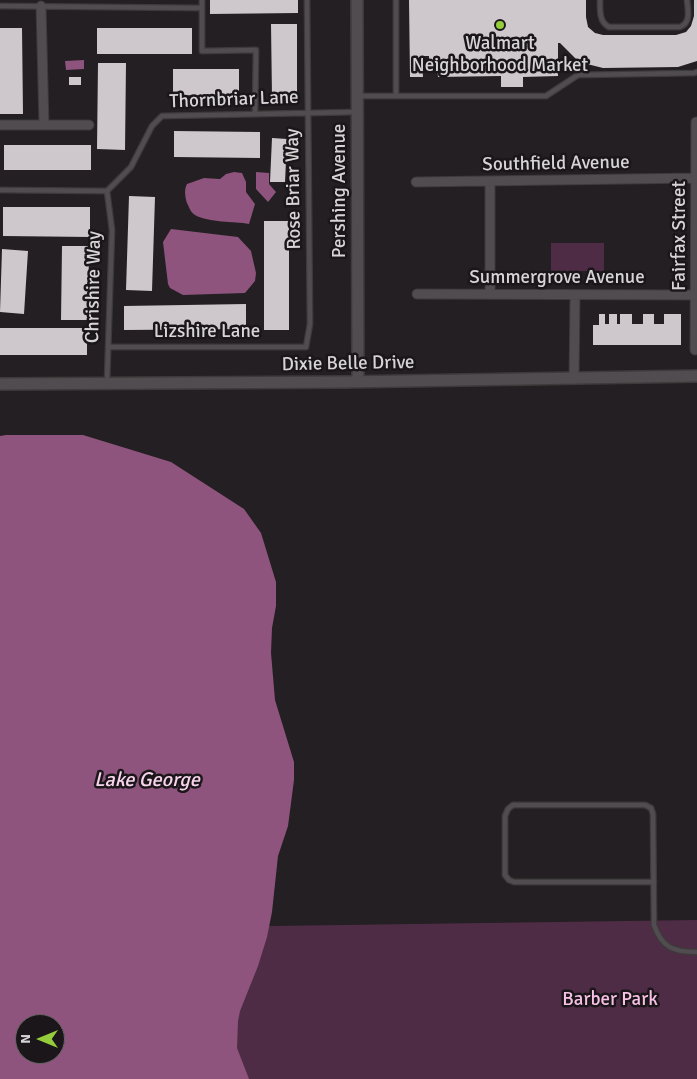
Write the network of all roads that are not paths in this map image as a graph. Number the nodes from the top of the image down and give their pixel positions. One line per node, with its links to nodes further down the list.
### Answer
1 (75, 0): 10 (lane)
2 (202, 0): 11 (lane)
3 (307, 0): 16 (lane, Rose Briar Way)
4 (357, 0): 13 (street, Pershing Avenue)
5 (396, 0): 14 (lane)
6 (600, 0): 7 (lane)
7 (687, 0)
8 (0, 6): 9 (lane)
9 (41, 6): 10 (lane); 19 (street)
10 (75, 6): 11 (lane)
11 (202, 8): 17 (lane)
12 (697, 72): 14 (lane)
13 (358, 96): 14 (lane); 15 (street, Pershing Avenue)
14 (396, 96)
15 (358, 112): 16 (lane, Thornbriar Lane); 36 (street, Pershing Avenue)
16 (308, 113): 17 (lane, Thornbriar Lane); 32 (lane, Rose Briar Way)
17 (255, 114): 26 (lane, Thornbriar Lane)
18 (696, 122): 22 (street, Fairfax Street)
19 (44, 124): 20 (street); 21 (street)
20 (0, 125)
21 (89, 126)
22 (696, 178): 23 (street, Southfield Avenue); 30 (street, Fairfax Street)
23 (490, 181): 24 (street, Southfield Avenue); 28 (street)
24 (416, 182)
25 (0, 190): 26 (lane)
26 (107, 191): 31 (lane, Chrishire Way)
27 (417, 294): 28 (street, Summergrove Avenue)
28 (490, 294): 29 (street, Summergrove Avenue)
29 (575, 295): 30 (street, Summergrove Avenue); 35 (street)
30 (696, 295): 33 (street, Fairfax Street)
31 (108, 347): 32 (lane, Lizshire Lane); 38 (lane, Chrishire Way)
32 (306, 347)
33 (696, 350)
34 (697, 376): 35 (street, Dixie Belle Drive)
35 (574, 379): 36 (street, Dixie Belle Drive)
36 (358, 382): 38 (street, Dixie Belle Drive)
37 (0, 384): 38 (street, Dixie Belle Drive)
38 (107, 384)
39 (654, 882): 39 (lane); 40 (lane)
40 (697, 952)

